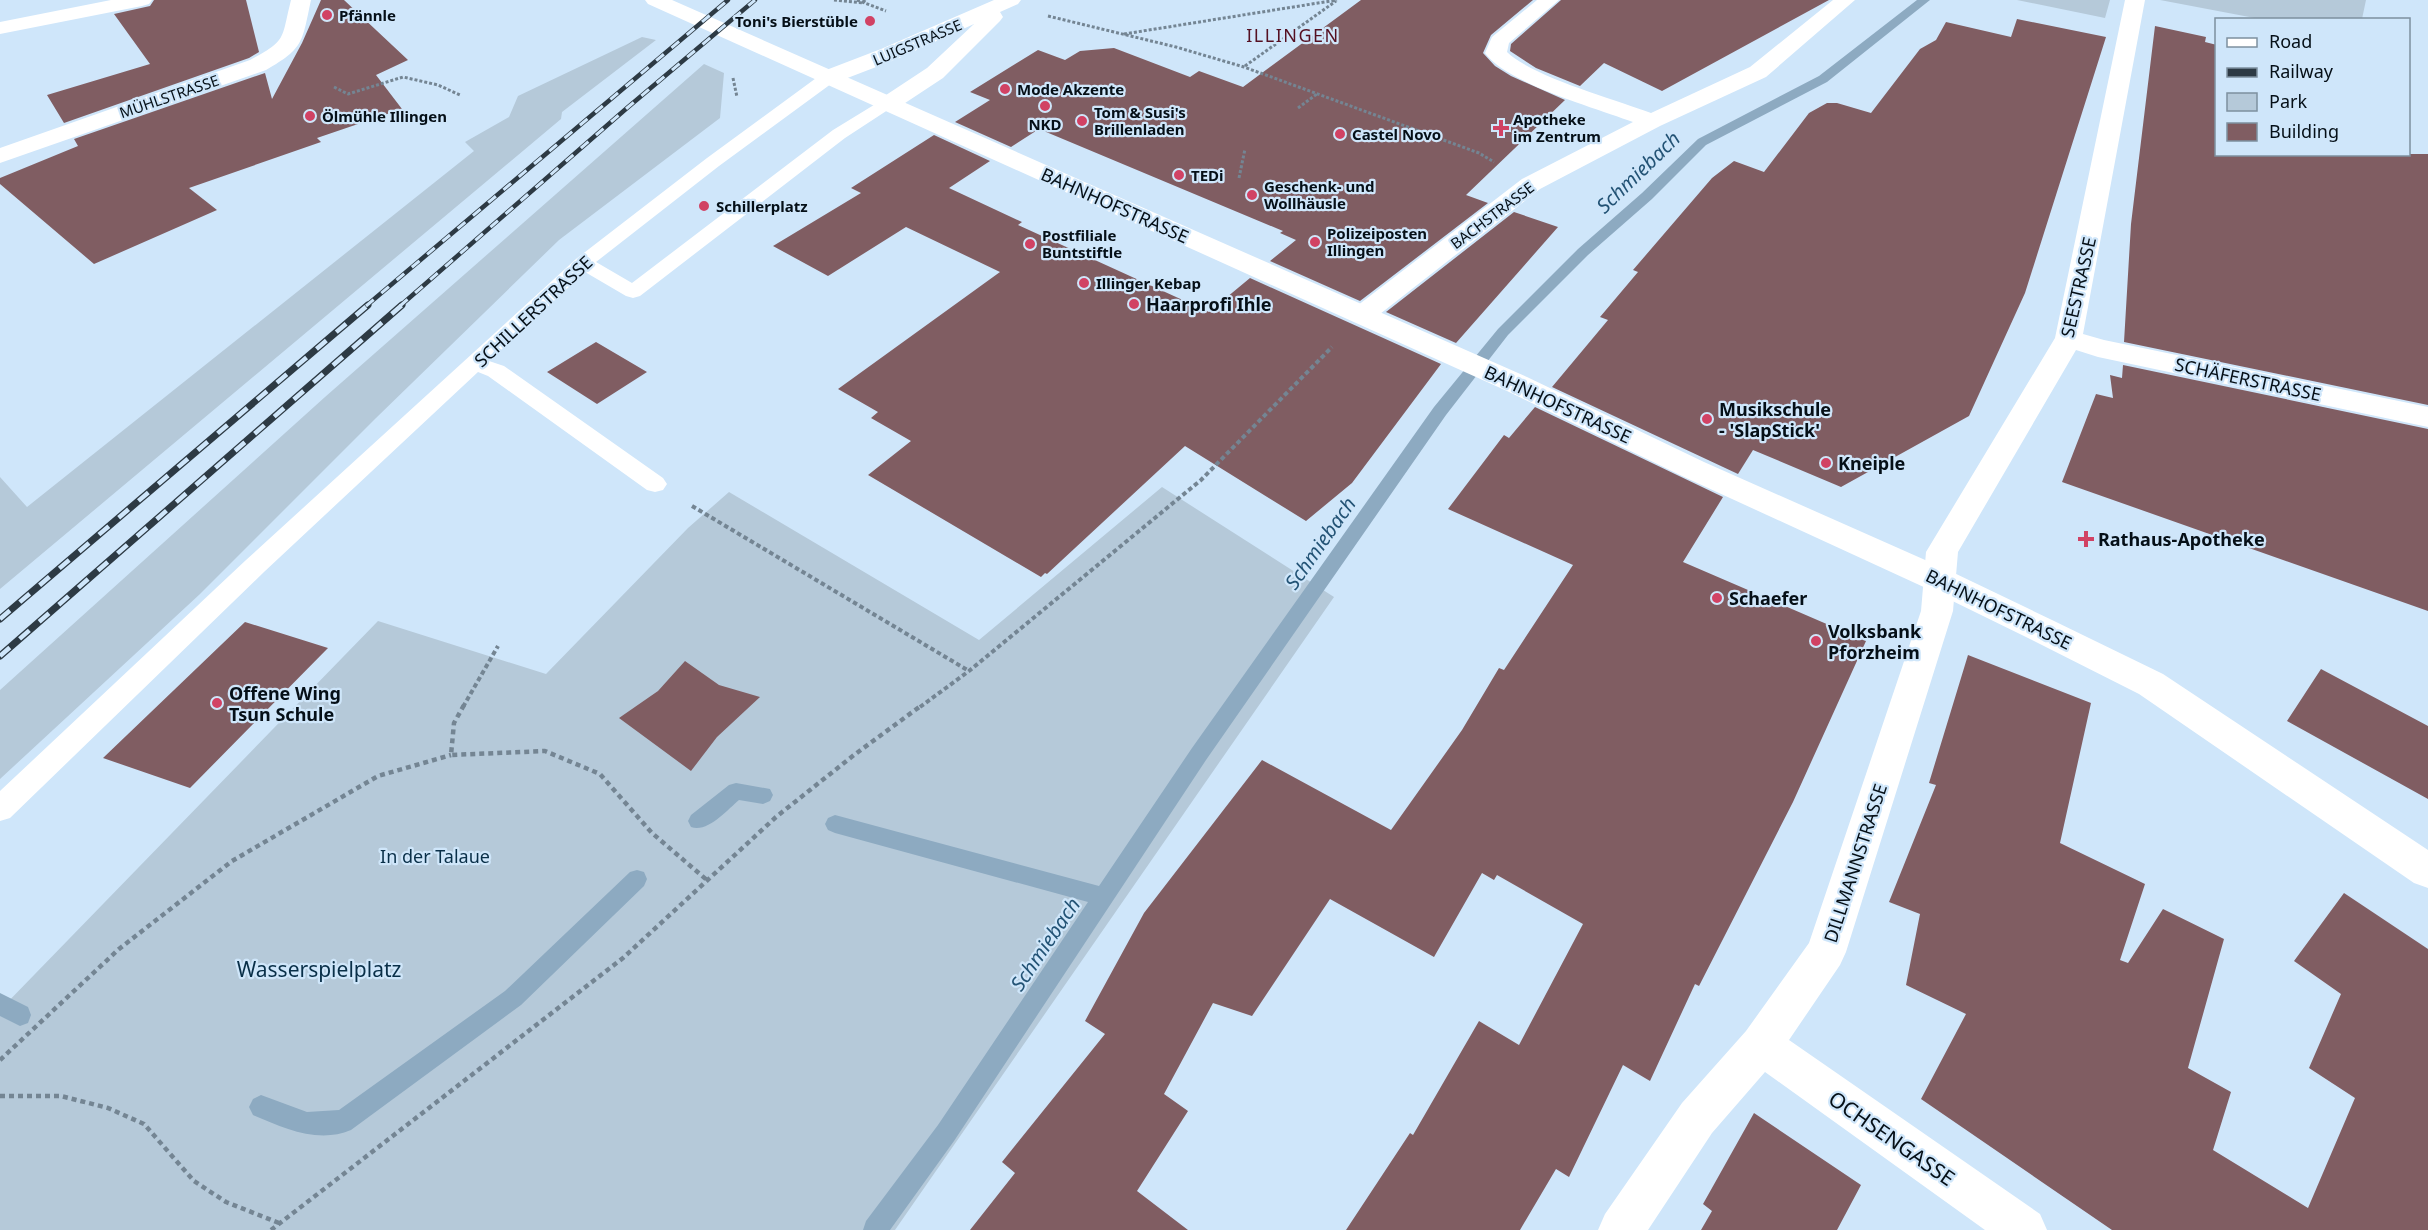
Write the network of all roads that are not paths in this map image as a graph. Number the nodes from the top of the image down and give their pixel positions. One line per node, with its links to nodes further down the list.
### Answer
1 (142, 0): 8 (street)
2 (301, 0): 12 (street, MÜHLSTRASSE)
3 (655, 0): 9 (street, BAHNHOFSTRASSE)
4 (1550, 0): 11 (street)
5 (1845, 0): 11 (street, BACHSTRASSE)
6 (2135, 0): 15 (street, SEESTRASSE)
7 (1007, 2): 9 (street, LUIGSTRASSE); 10 (street, LUIGSTRASSE)
8 (0, 28)
9 (829, 77): 10 (street, BAHNHOFSTRASSE); 13 (lane, SCHILLERSTRASSE)
10 (888, 104): 13 (lane); 14 (street, BAHNHOFSTRASSE)
11 (1652, 121): 14 (street, BACHSTRASSE)
12 (0, 156)
13 (583, 263): 16 (lane, SCHILLERSTRASSE)
14 (1362, 315): 19 (street, BAHNHOFSTRASSE)
15 (2069, 338): 17 (street, SCHÄFERSTRASSE); 19 (street, SEESTRASSE)
16 (475, 364): 18 (lane); 20 (lane, SCHILLERSTRASSE)
17 (2428, 417)
18 (655, 484)
19 (1939, 580): 21 (street, BAHNHOFSTRASSE); 22 (street, DILLMANNSTRASSE)
20 (0, 809)
21 (2428, 871)
22 (1761, 1045): 23 (street, DILLMANNSTRASSE); 24 (street, OCHSENGASSE)
23 (1621, 1230)
24 (2024, 1230)

